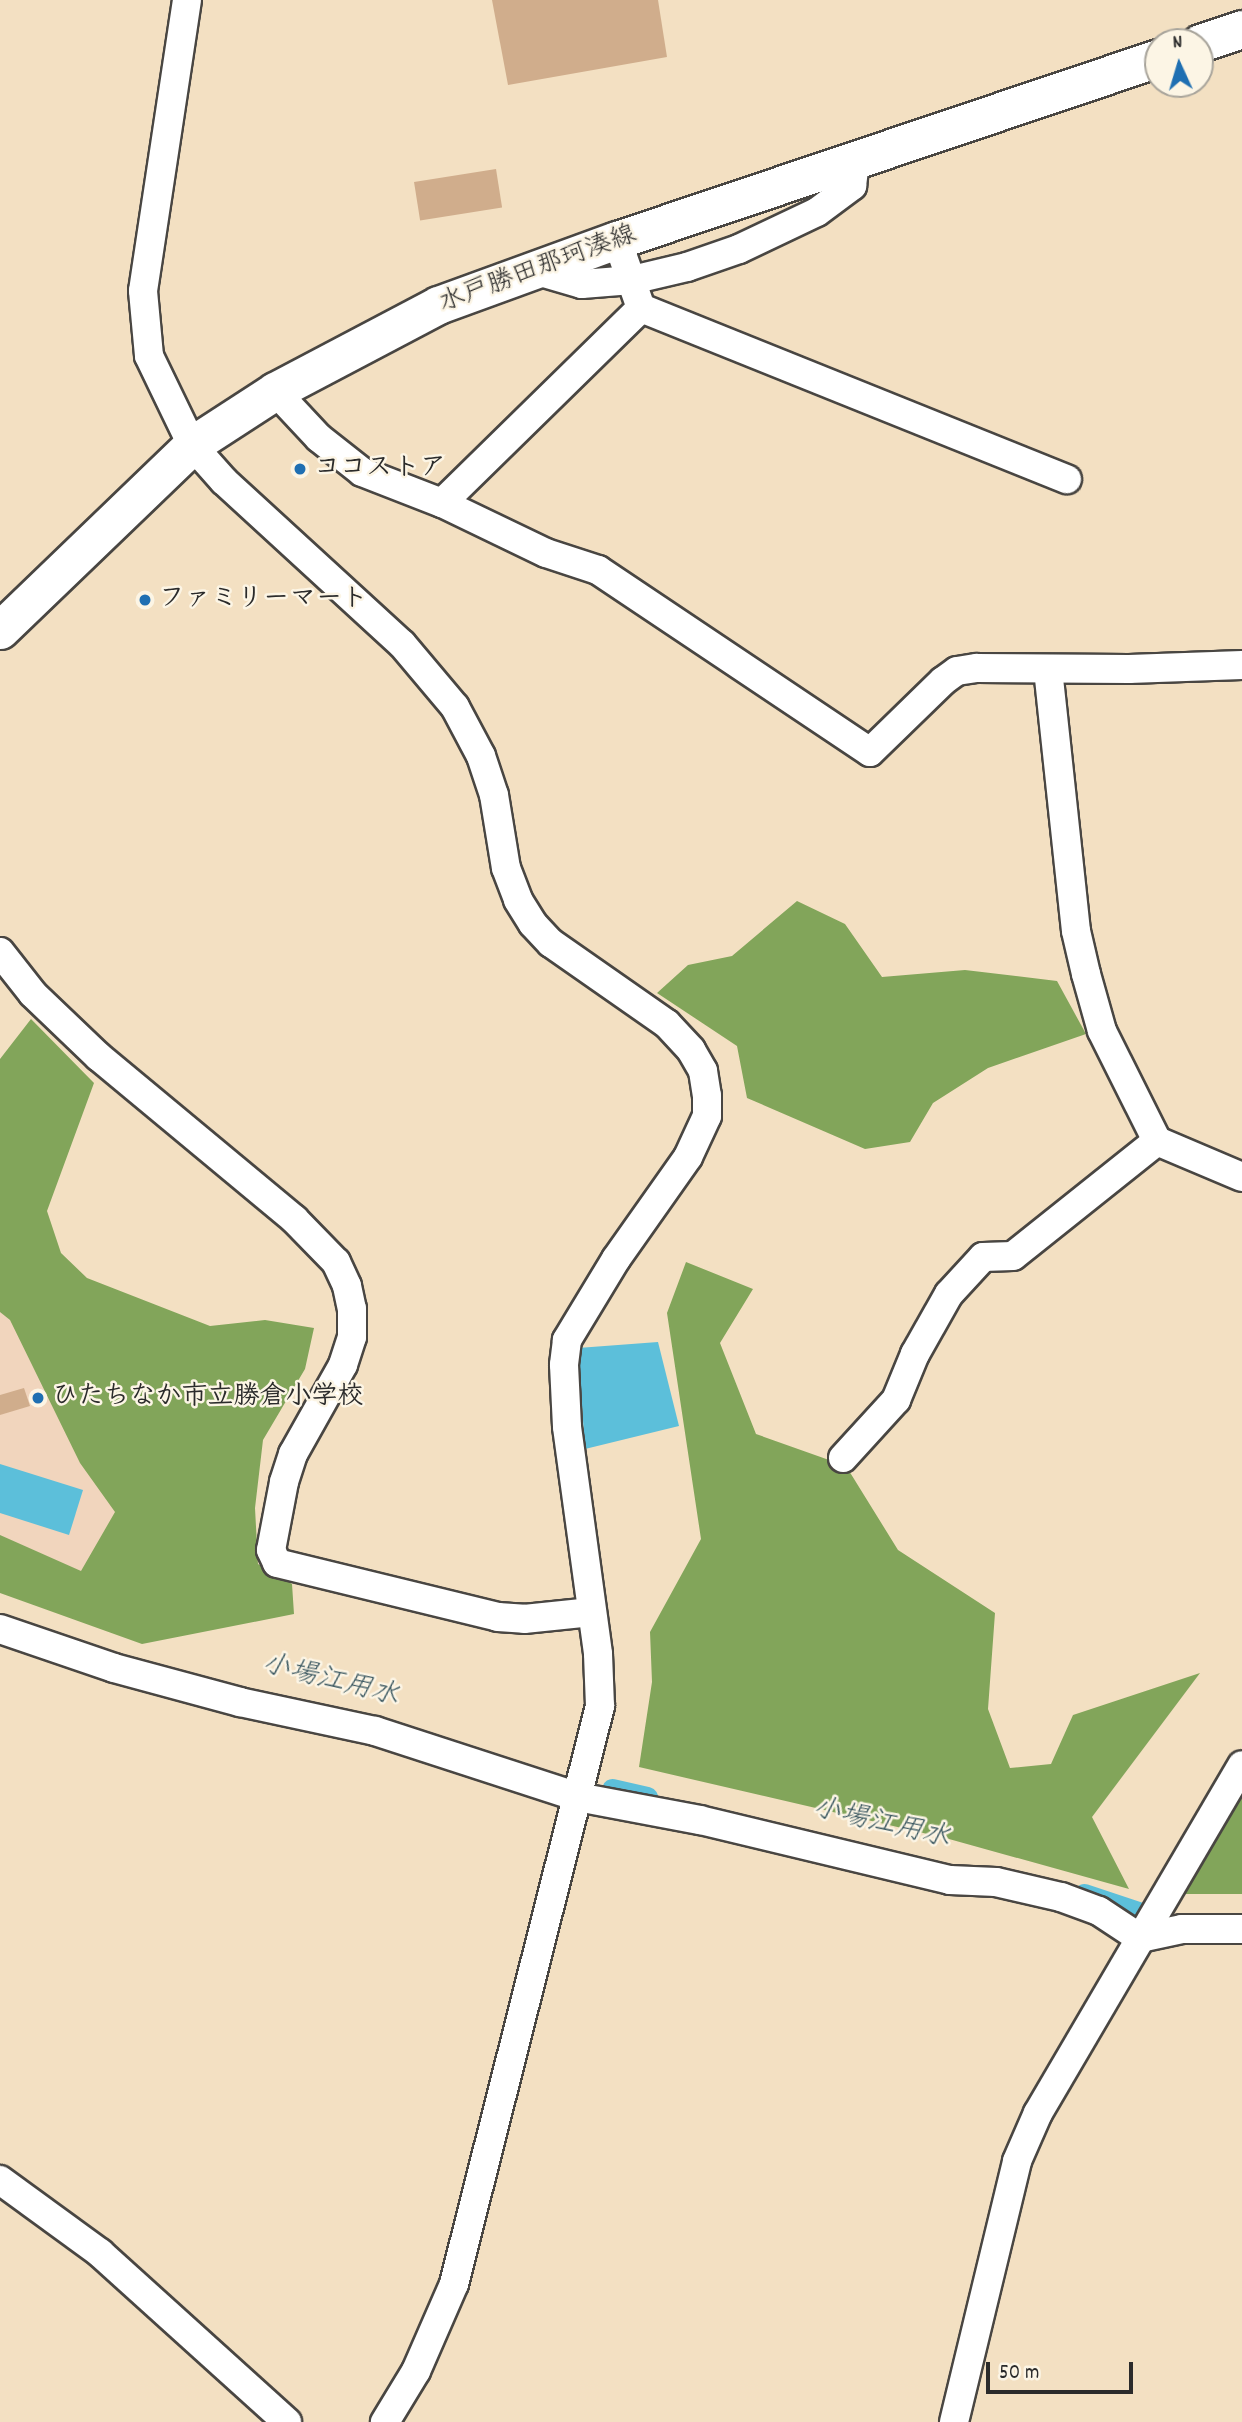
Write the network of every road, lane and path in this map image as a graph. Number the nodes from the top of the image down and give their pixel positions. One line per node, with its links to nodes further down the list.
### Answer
1 (187, 0): 11 (street)
2 (1242, 29): 3 (main road)
3 (1214, 38)
4 (1144, 63): 5 (main road, 水戸勝田那珂湊線)
5 (855, 162): 6 (main road, 水戸勝田那珂湊線); 8 (street)
6 (617, 240): 7 (main road, 水戸勝田那珂湊線); 8 (street)
7 (534, 270): 8 (street); 10 (main road, 水戸勝田那珂湊線)
8 (632, 281): 9 (street)
9 (641, 308): 12 (street); 13 (street)
10 (275, 391): 11 (main road, 水戸勝田那珂湊線); 13 (street)
11 (192, 445): 14 (main road, 水戸勝田那珂湊線); 21 (street)
12 (1067, 479)
13 (442, 503): 16 (street)
14 (0, 630)
15 (1242, 665): 16 (street)
16 (1048, 669): 18 (street)
17 (0, 953): 21 (street)
18 (1157, 1142): 19 (street); 20 (street)
19 (1242, 1177)
20 (843, 1458)
21 (592, 1612): 24 (street)
22 (0, 1629): 24 (street)
23 (1242, 1765): 26 (street)
24 (578, 1797): 26 (street); 29 (street)
25 (1242, 1929): 26 (street)
26 (1140, 1938): 30 (street)
27 (0, 2180): 28 (street)
28 (286, 2422)
29 (385, 2422)
30 (954, 2422)

